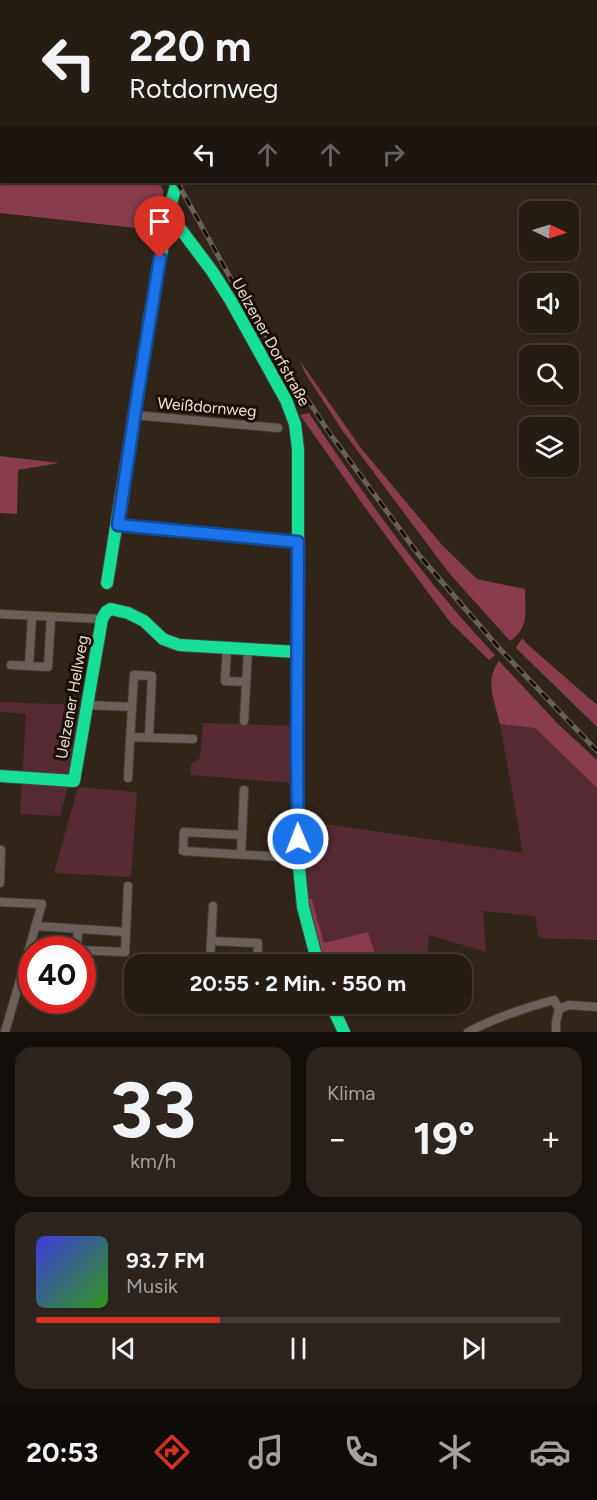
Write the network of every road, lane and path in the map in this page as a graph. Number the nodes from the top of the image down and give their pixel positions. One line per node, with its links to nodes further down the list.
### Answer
1 (177, 183): 2 (street)
2 (173, 219): 3 (street); 6 (street, Uelzener Dorfstraße)
3 (134, 415): 4 (street, Weißdornweg); 5 (street)
4 (278, 428)
5 (118, 525): 6 (street); 7 (street)
6 (298, 542): 14 (street, Uelzener Dorfstraße)
7 (107, 584)
8 (0, 614): 9 (street)
9 (32, 615): 10 (street); 16 (street)
10 (51, 617): 11 (street); 16 (street)
11 (102, 619): 12 (street); 18 (street, Uelzener Hellweg)
12 (227, 648): 13 (street); 17 (street)
13 (248, 649): 14 (street); 17 (street)
14 (298, 652): 30 (street, Uelzener Dorfstraße)
15 (11, 665): 16 (street)
16 (29, 666)
17 (246, 682): 20 (street)
18 (87, 705): 19 (street); 24 (street, Uelzener Hellweg)
19 (132, 707): 21 (street); 22 (street)
20 (244, 721)
21 (130, 737): 22 (street); 25 (street)
22 (149, 737): 23 (street)
23 (193, 739)
24 (0, 776)
25 (128, 778)
26 (244, 790): 27 (street)
27 (242, 835): 29 (street); 29 (street)
28 (0, 850): 31 (street)
29 (241, 854): 30 (street)
30 (298, 858): 43 (street, Uelzener Dorfstraße)
31 (0, 883)
32 (128, 886): 37 (street)
33 (0, 902): 35 (street)
34 (213, 906): 39 (street)
35 (36, 926): 36 (street); 47 (street)
36 (78, 929): 37 (street); 38 (street)
37 (126, 932): 40 (street)
38 (77, 936)
39 (211, 941): 41 (street); 42 (street)
40 (96, 950)
41 (210, 954)
42 (257, 954)
43 (315, 954)
44 (597, 1007): 45 (street)
45 (560, 1009): 49 (street); 50 (street)
46 (336, 1014): 48 (street)
47 (5, 1032)
48 (344, 1032)
49 (468, 1032)
50 (556, 1032)

